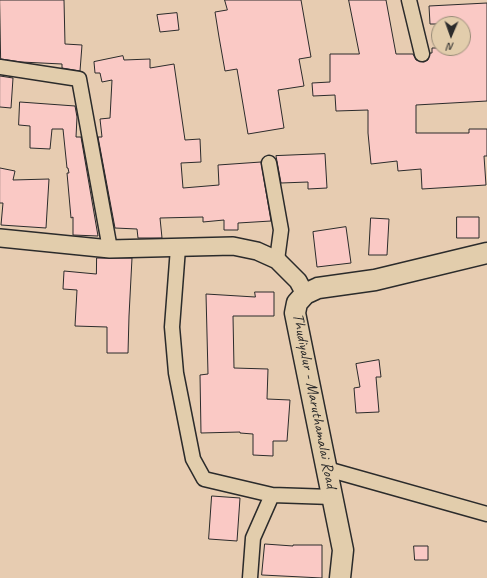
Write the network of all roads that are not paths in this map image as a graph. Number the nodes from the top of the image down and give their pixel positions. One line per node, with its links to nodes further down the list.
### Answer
1 (409, 0): 2 (street)
2 (422, 54)
3 (0, 67): 7 (street)
4 (269, 162): 9 (street)
5 (0, 238): 7 (street)
6 (178, 248): 7 (street); 9 (street); 12 (street)
7 (110, 249)
8 (487, 253): 10 (main road, Thudiyalur - Maruthamalai Road)
9 (277, 260): 10 (street)
10 (305, 294): 11 (main road, Thudiyalur - Maruthamalai Road)
11 (327, 469): 13 (main road, Thudiyalur - Maruthamalai Road); 14 (street)
12 (272, 495): 13 (street); 15 (street)
13 (332, 497): 16 (main road, Thudiyalur - Maruthamalai Road)
14 (487, 514)
15 (250, 578)
16 (340, 578)

